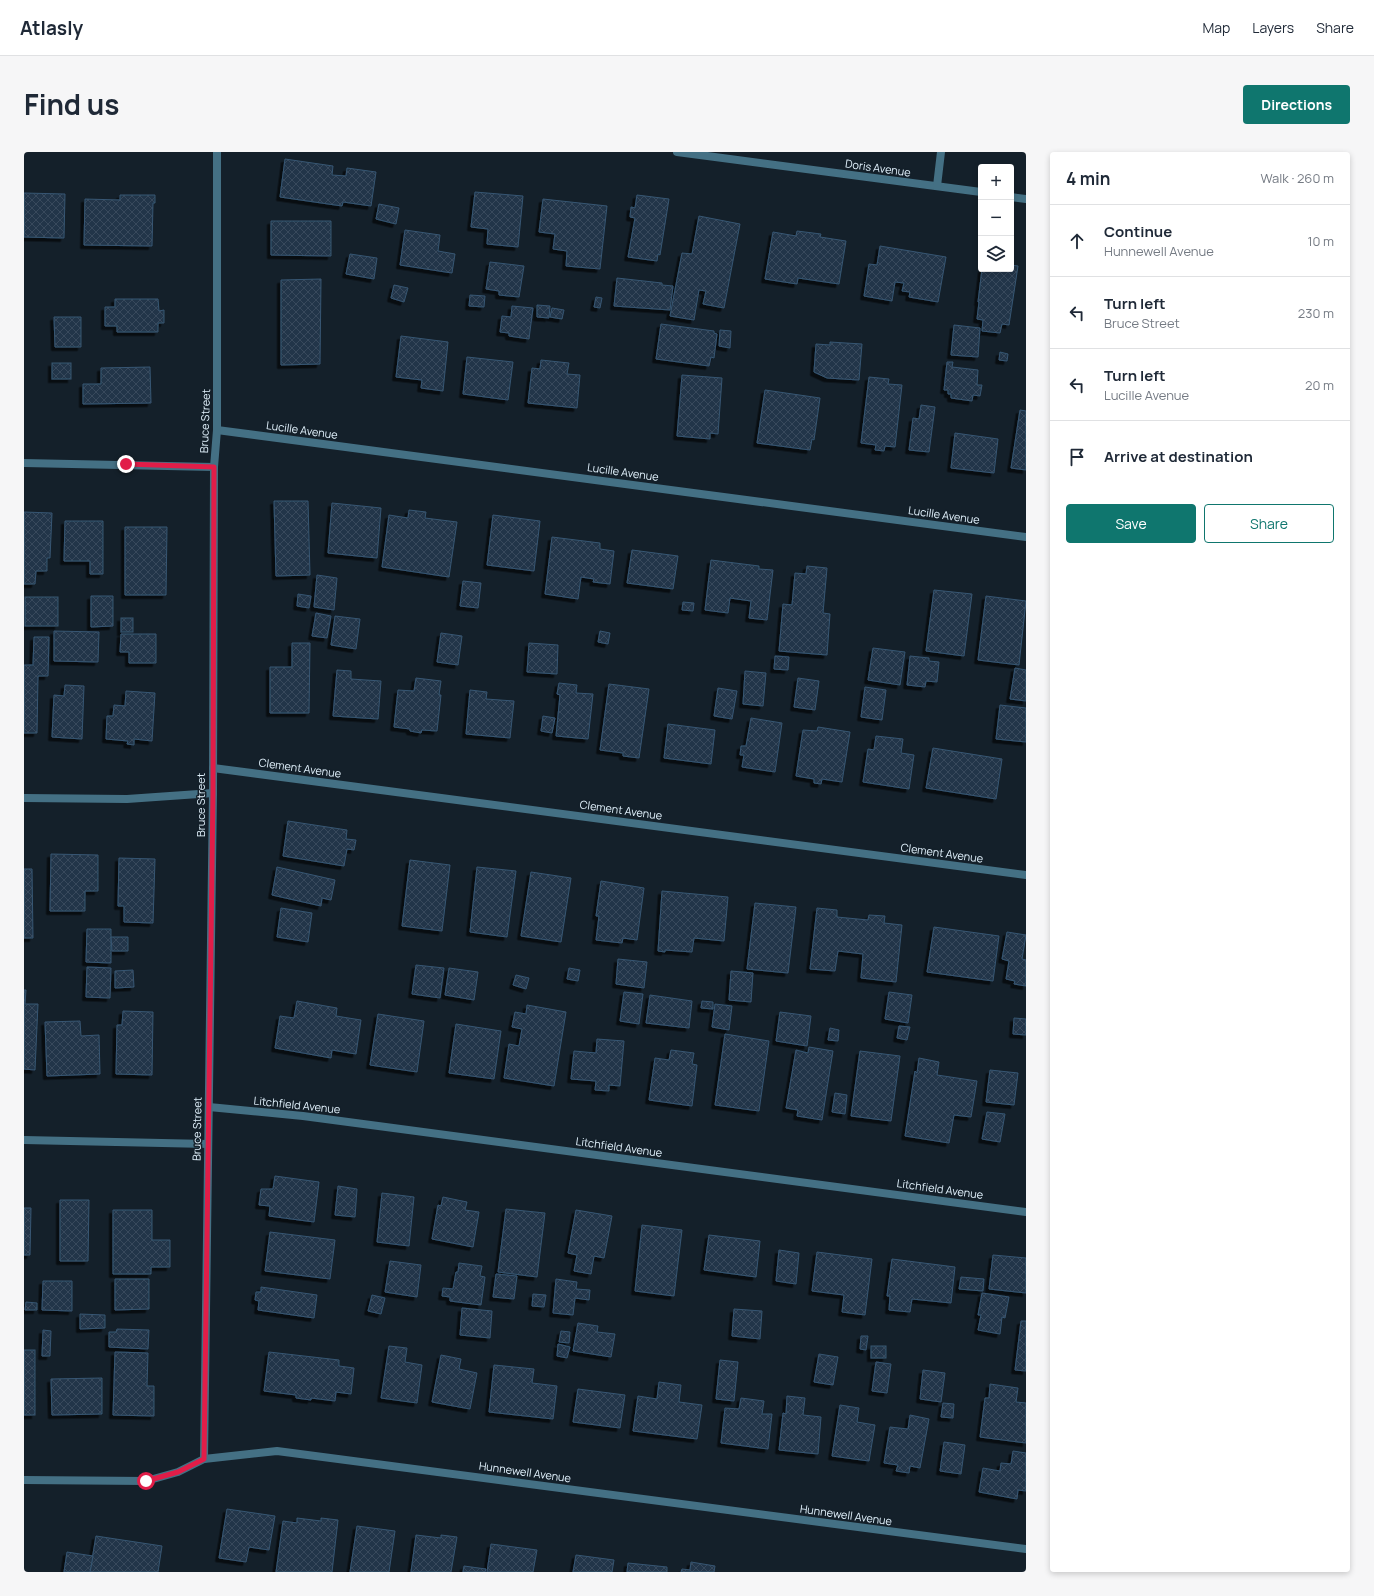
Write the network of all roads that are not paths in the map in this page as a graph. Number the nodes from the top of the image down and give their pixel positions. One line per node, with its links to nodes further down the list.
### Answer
1 (217, 152): 8 (street, Bruce Street)
2 (677, 152): 4 (street, Doris Avenue)
3 (941, 152): 4 (street)
4 (936, 186): 5 (street, Doris Avenue)
5 (978, 192)
6 (1014, 197): 7 (street)
7 (1026, 199)
8 (216, 430): 10 (street, Bruce Street); 11 (street, Lucille Avenue)
9 (24, 463): 10 (street)
10 (214, 467): 12 (street, Bruce Street)
11 (1026, 537)
12 (213, 768): 13 (street, Bruce Street); 15 (street, Clement Avenue)
13 (213, 793): 14 (street); 16 (street, Bruce Street)
14 (24, 798)
15 (1026, 875)
16 (209, 1107): 18 (street, Bruce Street); 19 (street, Litchfield Avenue)
17 (24, 1140): 18 (street)
18 (208, 1144): 20 (street, Bruce Street)
19 (1026, 1212)
20 (204, 1459): 21 (street, Hunnewell Avenue); 22 (street, Hunnewell Avenue)
21 (24, 1480)
22 (1026, 1550)

